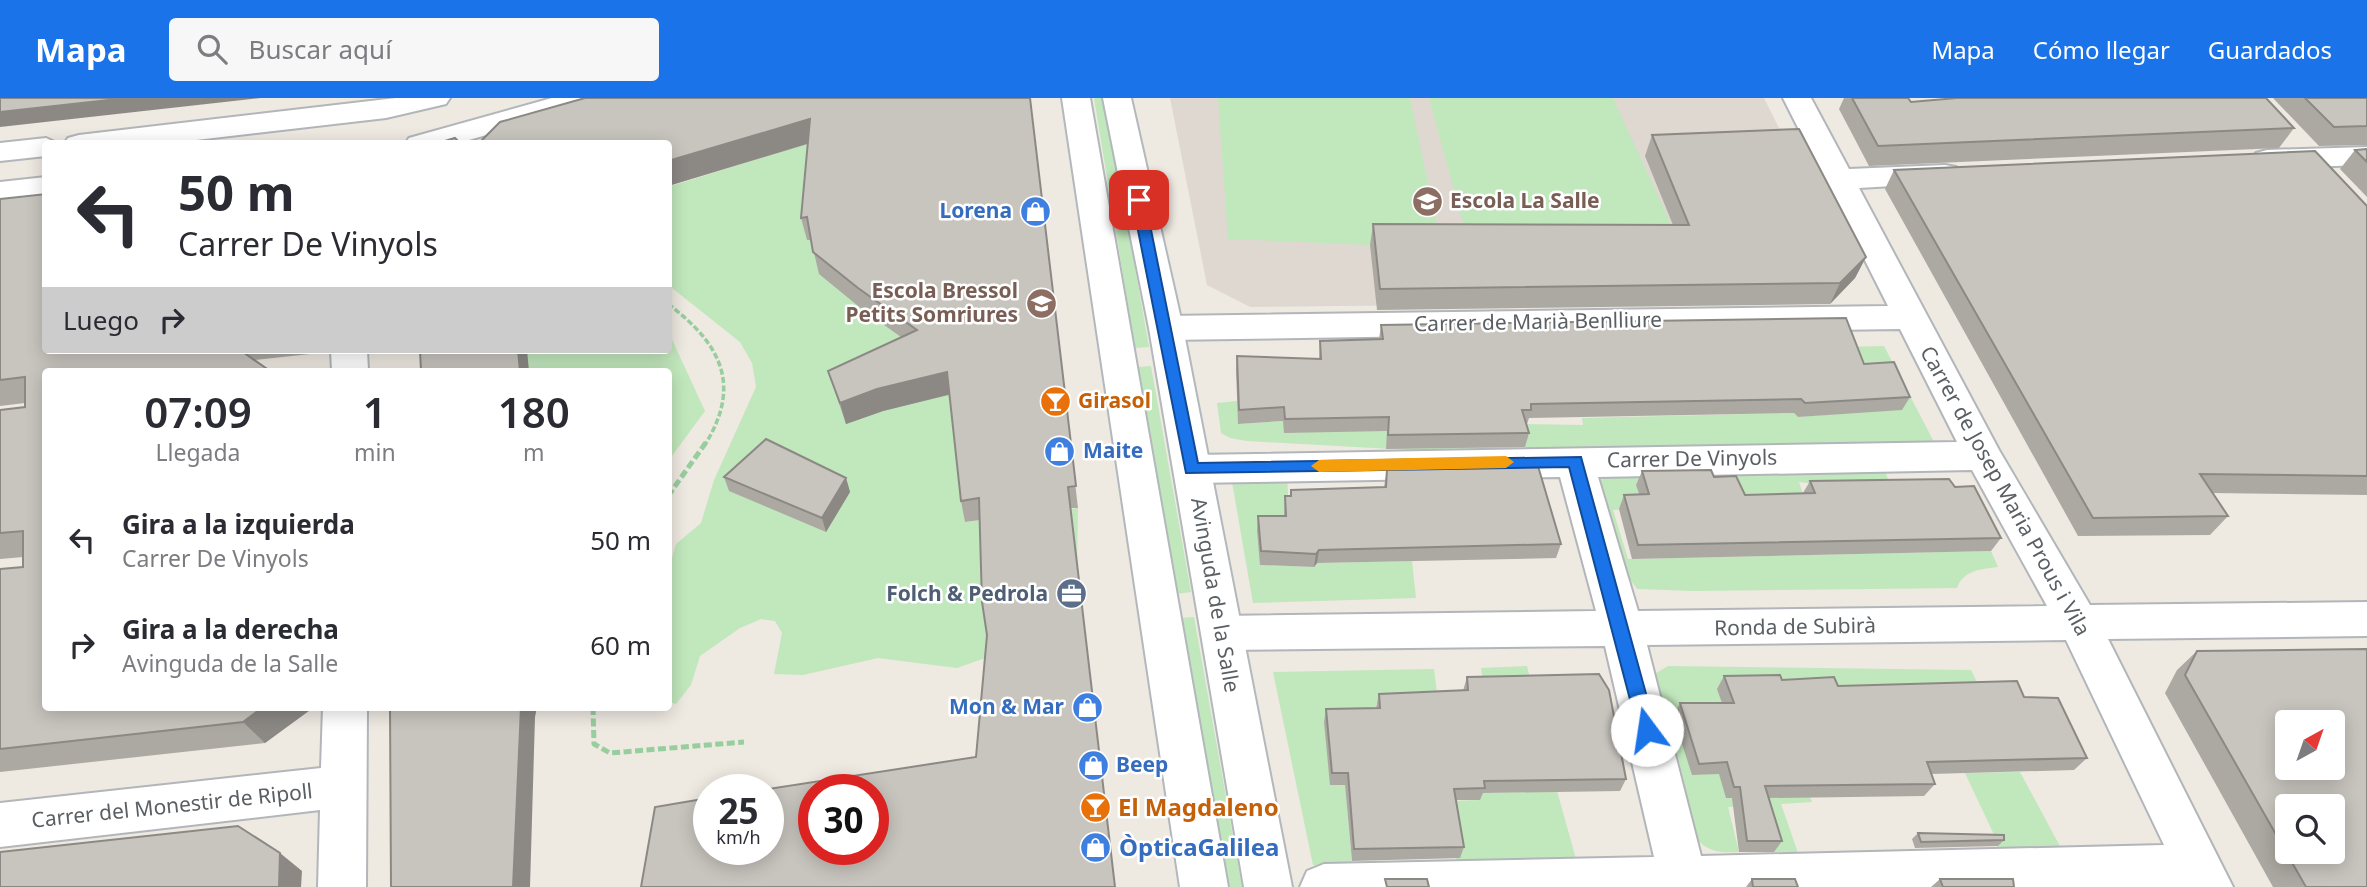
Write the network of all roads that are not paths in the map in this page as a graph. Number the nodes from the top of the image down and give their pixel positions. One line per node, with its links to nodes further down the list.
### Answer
1 (436, 98): 6 (street)
2 (584, 98): 8 (street)
3 (1076, 98): 36 (street)
4 (1117, 98): 22 (street, Avinguda de la Salle)
5 (1797, 98): 17 (street, Carrer de Josep Maria Prous i Vila)
6 (345, 106): 9 (street)
7 (2281, 127): 14 (street)
8 (479, 136): 10 (street)
9 (107, 140)
10 (450, 140)
11 (42, 147): 12 (street)
12 (0, 152)
13 (2367, 156): 14 (street)
14 (2309, 157): 15 (street); 18 (street)
15 (2239, 160)
16 (1977, 173): 17 (street)
17 (1839, 179): 21 (street, Carrer de Josep Maria Prous i Vila)
18 (2334, 184)
19 (42, 187): 20 (street)
20 (0, 192)
21 (1910, 317): 22 (street, Carrer de Marià Benlliure); 23 (street, Carrer de Josep Maria Prous i Vila)
22 (1166, 328): 25 (street, Avinguda de la Salle)
23 (1983, 456): 24 (street, Carrer De Vinyols); 27 (street, Carrer de Josep Maria Prous i Vila)
24 (1576, 461): 25 (street, Carrer De Vinyols); 28 (street)
25 (1192, 469): 29 (street, Avinguda de la Salle)
26 (2367, 619): 27 (street, Ronda de Subirà)
27 (2078, 622): 28 (street, Ronda de Subirà); 33 (street, Carrer de Josep Maria Prous i Vila)
28 (1622, 629): 29 (street, Ronda de Subirà); 34 (street)
29 (1222, 633): 37 (street, Avinguda de la Salle)
30 (345, 711): 31 (street)
31 (344, 786): 32 (street, Carrer del Monestir de Ripoll); 35 (street)
32 (0, 825)
33 (2204, 877): 34 (street)
34 (1684, 881): 38 (street)
35 (342, 887)
36 (1204, 887)
37 (1268, 887)
38 (1324, 887)

